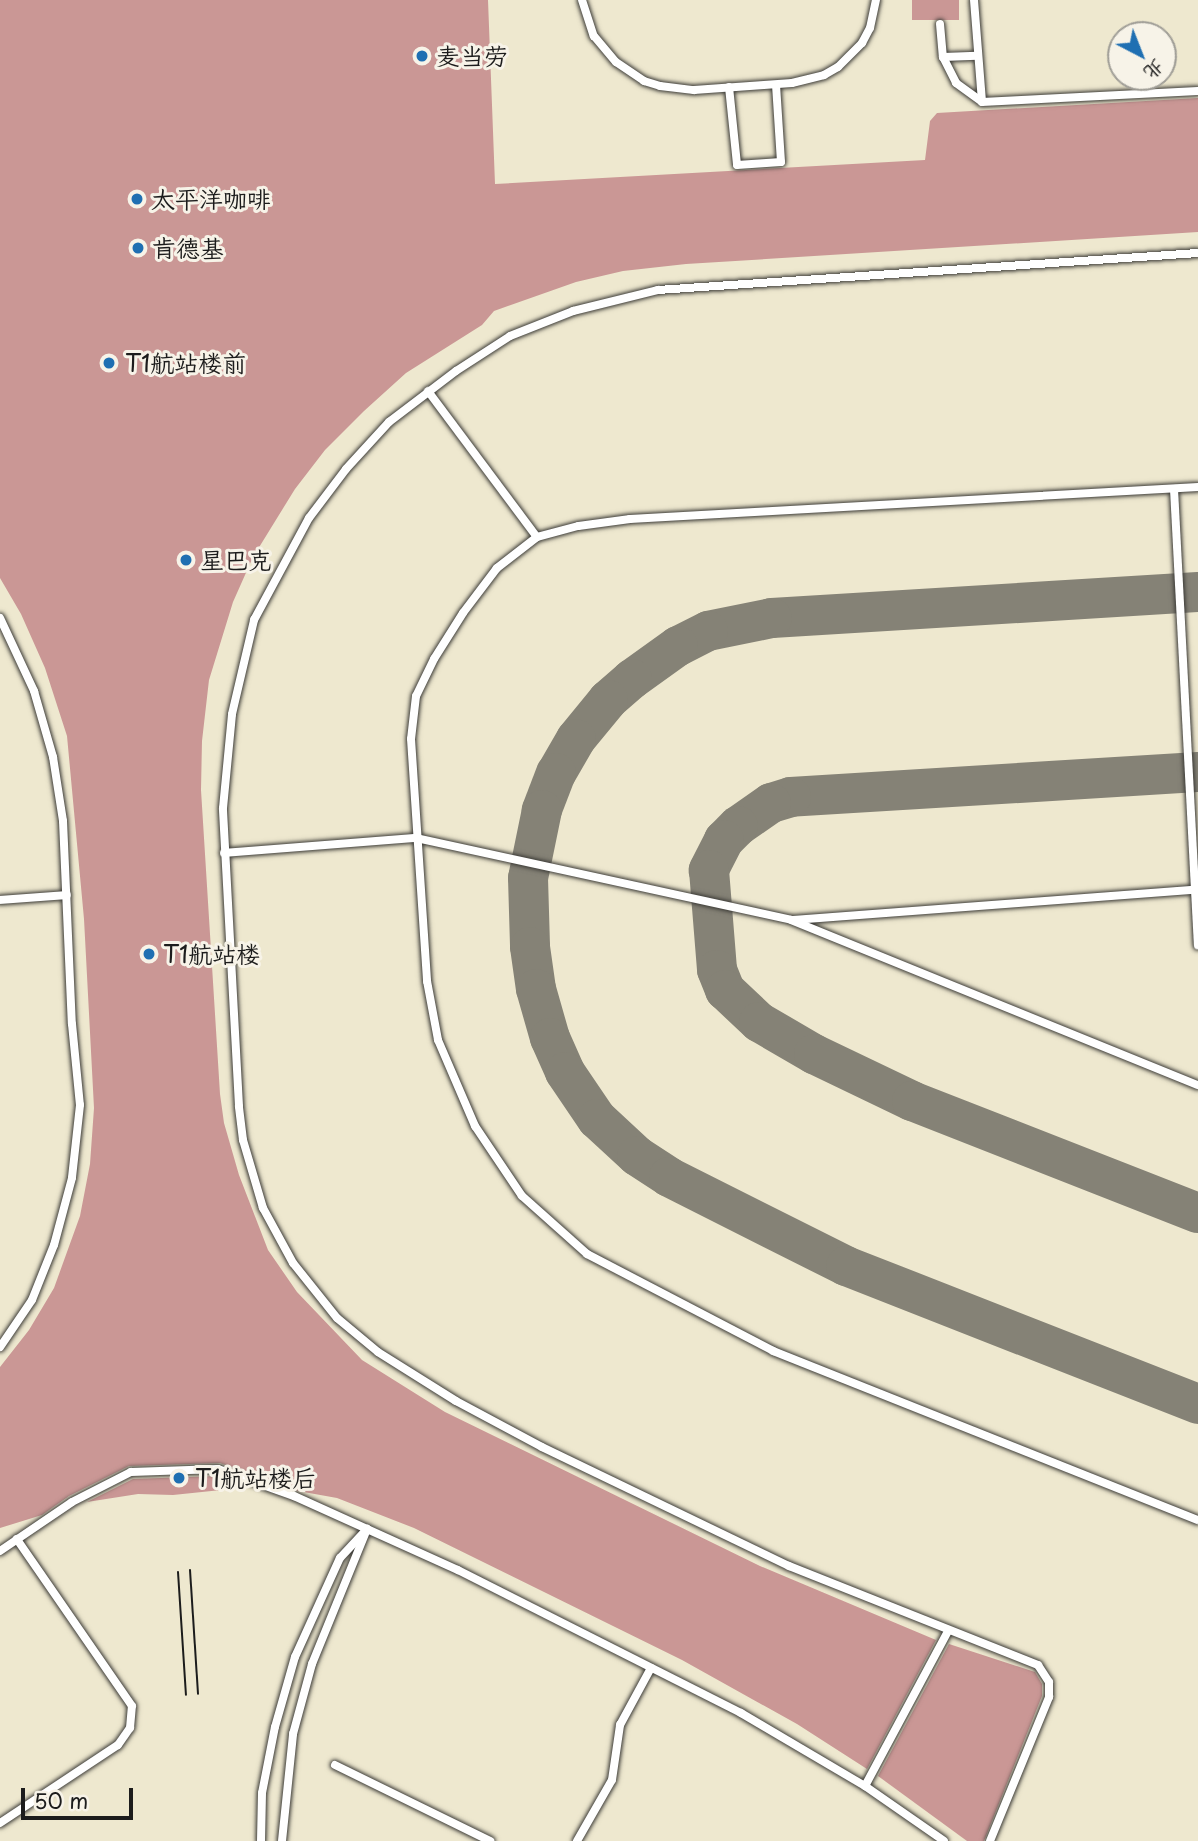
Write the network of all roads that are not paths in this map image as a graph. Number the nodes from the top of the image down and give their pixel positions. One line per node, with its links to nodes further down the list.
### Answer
1 (582, 0): 8 (lane)
2 (876, 0): 7 (lane)
3 (974, 0): 5 (lane)
4 (940, 24): 6 (lane)
5 (977, 56): 6 (lane); 10 (lane)
6 (943, 57): 10 (lane)
7 (776, 85): 8 (lane); 8 (lane)
8 (729, 88)
9 (1198, 91): 10 (lane)
10 (982, 102)
11 (1198, 253): 12 (lane)
12 (428, 391): 15 (lane); 18 (lane)
13 (1198, 487): 14 (lane)
14 (1174, 489): 15 (lane); 19 (lane)
15 (537, 537): 17 (lane)
16 (0, 618): 20 (lane)
17 (416, 838): 18 (lane); 22 (lane); 26 (lane)
18 (224, 853): 30 (lane)
19 (1194, 890): 22 (lane); 23 (lane)
20 (67, 895): 21 (lane); 25 (lane)
21 (0, 900)
22 (790, 920): 24 (lane)
23 (1198, 945)
24 (1198, 1085)
25 (0, 1347)
26 (1198, 1520)
27 (367, 1529): 28 (lane); 31 (lane); 35 (lane); 36 (lane)
28 (17, 1539): 29 (lane); 34 (lane)
29 (0, 1550)
30 (948, 1631): 33 (lane); 40 (lane)
31 (652, 1668): 33 (lane); 38 (lane)
32 (335, 1765): 37 (lane)
33 (865, 1786): 39 (lane)
34 (0, 1823)
35 (261, 1841)
36 (282, 1841)
37 (490, 1841)
38 (577, 1841)
39 (944, 1841)
40 (990, 1841)

